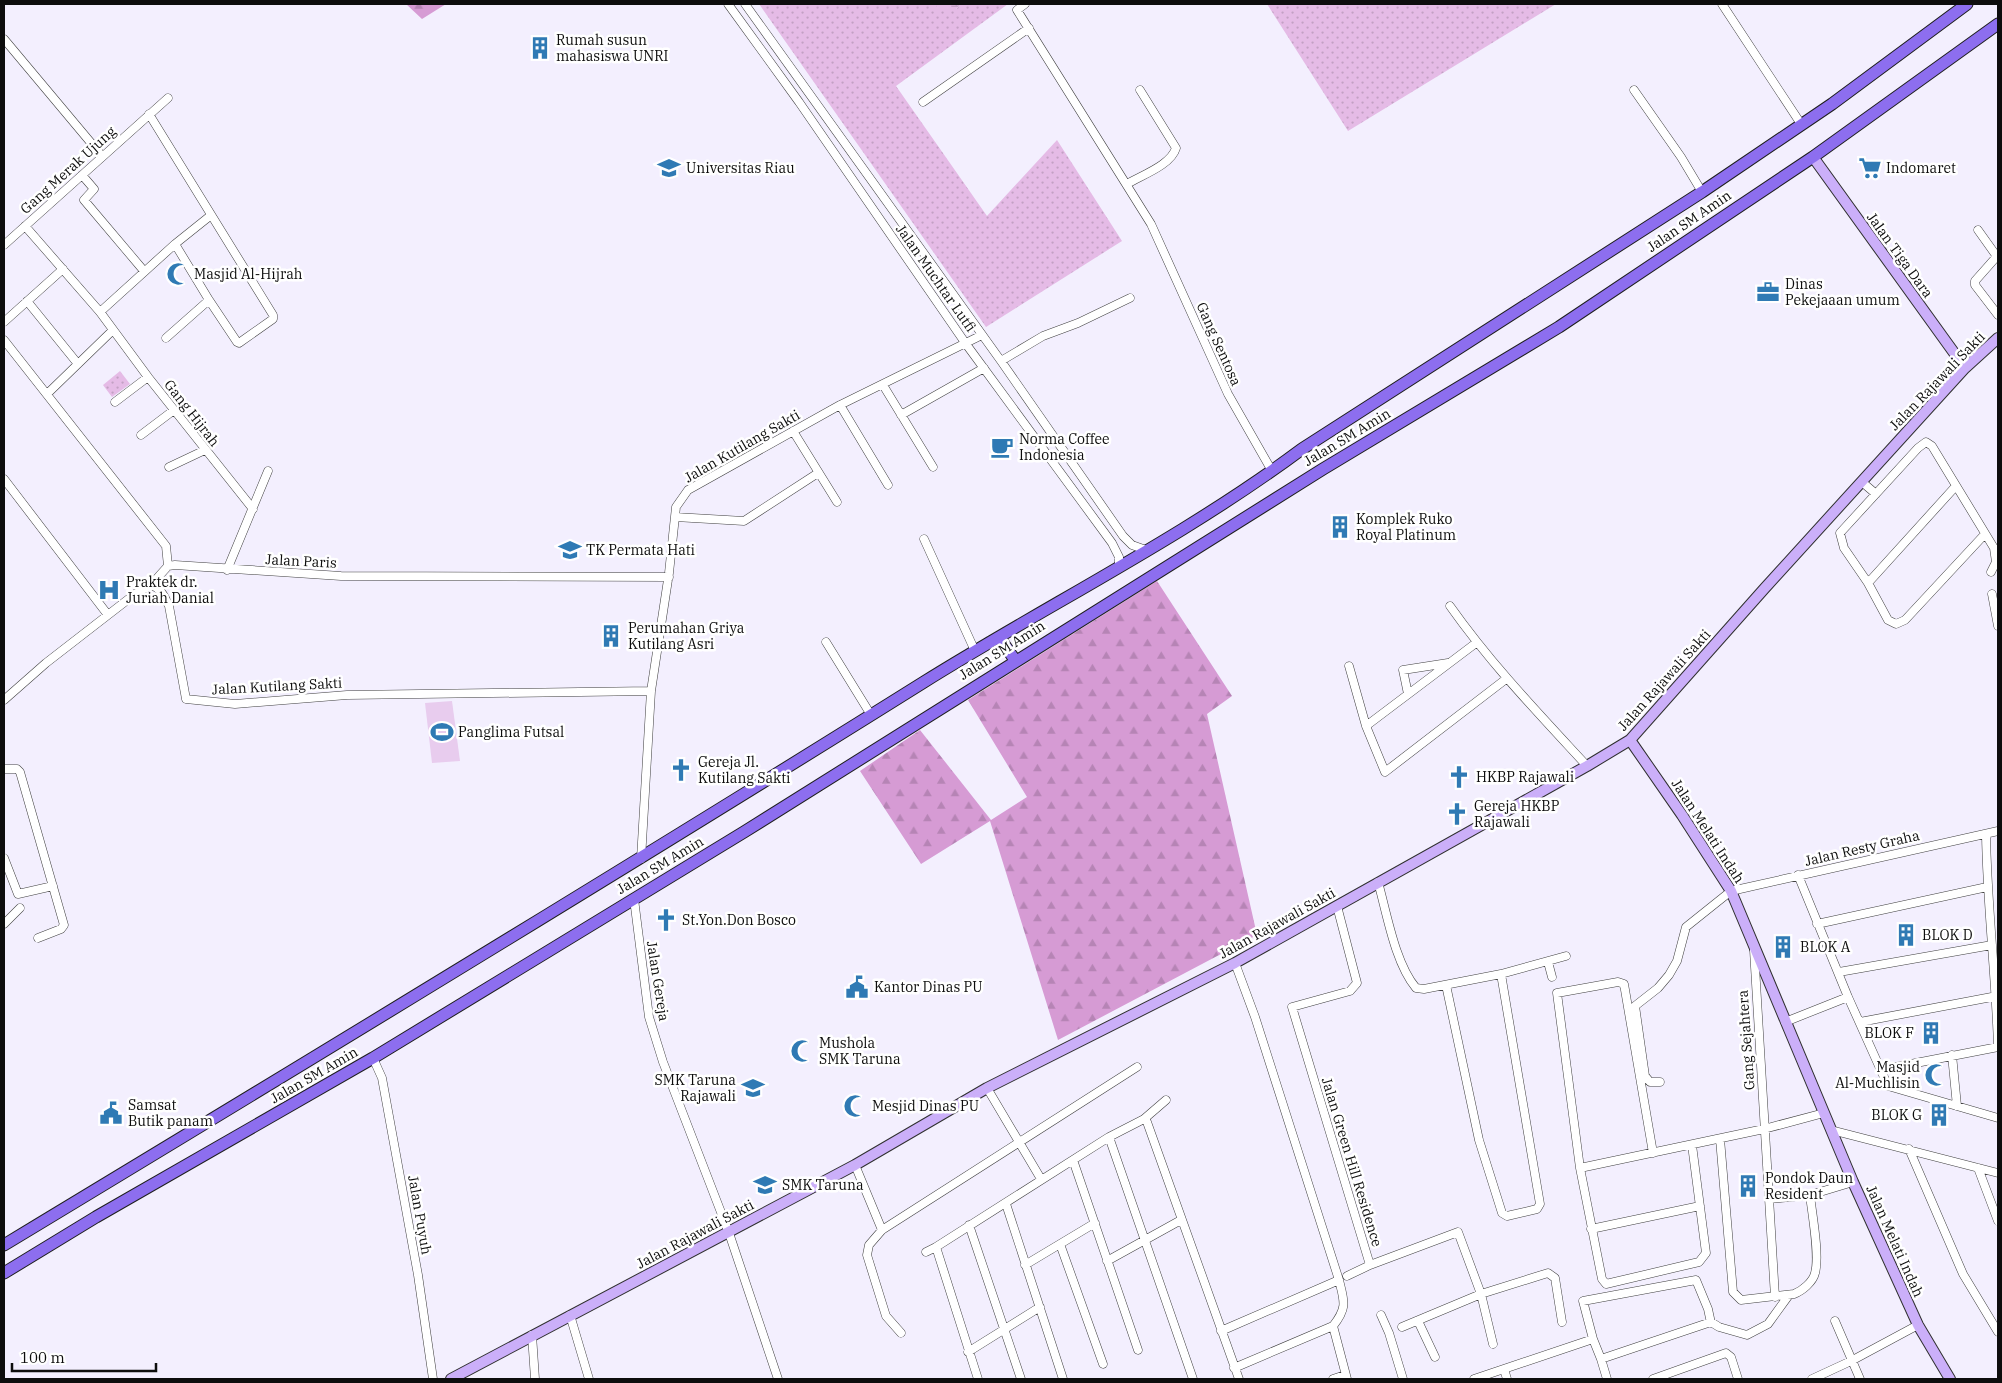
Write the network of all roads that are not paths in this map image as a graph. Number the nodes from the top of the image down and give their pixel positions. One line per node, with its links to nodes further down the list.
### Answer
1 (728, 4): 39 (street, Jalan Muchtar Lutfi)
2 (745, 4): 35 (street, Jalan Muchtar Lutfi)
3 (1025, 4): 7 (street, Gang Sentosa)
4 (1722, 4): 14 (street)
5 (1967, 4): 14 (main road, Jalan SM Amin)
6 (1998, 24): 16 (main road, Jalan SM Amin)
7 (1029, 28): 12 (street); 18 (street, Gang Sentosa)
8 (4, 39): 15 (street)
9 (1140, 90): 18 (street)
10 (1634, 90): 19 (street)
11 (168, 98): 13 (street, Gang Merak Ujung)
12 (923, 102)
13 (149, 114): 15 (street, Gang Merak Ujung); 20 (street)
14 (1801, 124): 19 (main road, Jalan SM Amin)
15 (102, 156): 17 (street, Gang Merak Ujung)
16 (1813, 157): 43 (main road, Jalan Tiga Dara); 86 (main road, Jalan SM Amin)
17 (82, 175): 21 (street, Gang Merak Ujung); 27 (street)
18 (1127, 184): 57 (street, Gang Sentosa)
19 (1702, 192): 57 (main road, Jalan SM Amin)
20 (210, 216): 23 (street); 29 (street)
21 (25, 226): 24 (street, Gang Merak Ujung); 26 (street, Gang Hijrah)
22 (1978, 230): 25 (street)
23 (175, 244): 27 (street); 29 (street)
24 (4, 245)
25 (1998, 256): 32 (street)
26 (63, 269): 30 (street); 31 (street, Gang Hijrah)
27 (144, 271): 31 (street)
28 (1130, 298): 40 (street)
29 (208, 300): 36 (street)
30 (27, 301): 33 (street); 41 (street)
31 (100, 312): 34 (street, Gang Hijrah)
32 (1998, 315)
33 (4, 322)
34 (113, 330): 41 (street); 44 (street, Gang Hijrah)
35 (982, 335): 39 (street, Jalan Kutilang Sakti); 40 (street, Jalan Muchtar Lutfi)
36 (166, 338)
37 (1998, 338): 43 (main road, Jalan Rajawali Sakti)
38 (4, 340): 46 (street)
39 (966, 344): 42 (street, Jalan Muchtar Lutfi); 45 (street, Jalan Kutilang Sakti)
40 (1001, 361): 69 (street, Jalan Muchtar Lutfi)
41 (78, 364): 46 (street)
42 (984, 368): 50 (street); 71 (street, Jalan Muchtar Lutfi)
43 (1965, 368): 60 (main road, Jalan Rajawali Sakti)
44 (148, 377): 47 (street); 49 (street, Gang Hijrah)
45 (883, 385): 48 (street, Jalan Kutilang Sakti); 50 (street)
46 (47, 394): 70 (street)
47 (115, 402)
48 (840, 405): 51 (street, Jalan Kutilang Sakti); 61 (street)
49 (174, 410): 52 (street); 53 (street, Gang Hijrah)
50 (901, 415): 55 (street)
51 (792, 431): 58 (street); 66 (street, Jalan Kutilang Sakti)
52 (141, 435)
53 (205, 450): 54 (street); 65 (street, Gang Hijrah)
54 (168, 467)
55 (933, 467)
56 (268, 471): 65 (street)
57 (1272, 471): 69 (main road, Jalan SM Amin)
58 (818, 473): 64 (street); 66 (street)
59 (4, 479): 80 (street)
60 (1862, 482): 63 (street); 95 (main road, Jalan Rajawali Sakti)
61 (888, 485)
62 (1955, 487): 63 (street); 67 (street); 75 (street)
63 (1876, 494): 75 (street)
64 (837, 502)
65 (252, 509): 72 (street)
66 (675, 516): 74 (street, Jalan Kutilang Sakti)
67 (1985, 534): 73 (street); 75 (street)
68 (924, 539): 85 (street)
69 (1146, 550): 71 (main road, Jalan SM Amin)
70 (168, 566): 72 (street, Jalan Paris); 76 (street)
71 (1119, 567): 82 (main road, Jalan SM Amin)
72 (227, 570): 74 (street, Jalan Paris)
73 (1991, 572)
74 (669, 577): 90 (street, Jalan Kutilang Sakti)
75 (1868, 583)
76 (151, 585): 80 (street); 90 (street, Jalan Kutilang Sakti)
77 (1992, 594): 79 (street)
78 (1450, 606): 84 (street)
79 (1997, 609): 81 (street)
80 (108, 615): 92 (street)
81 (1998, 626)
82 (999, 637): 85 (main road, Jalan SM Amin); 86 (main road)
83 (826, 642): 93 (street)
84 (1476, 643): 87 (street); 89 (street)
85 (975, 651): 93 (main road, Jalan SM Amin)
86 (1016, 660): 107 (main road, Jalan SM Amin)
87 (1450, 663): 91 (street); 91 (street)
88 (1349, 666): 94 (street)
89 (1506, 679): 94 (street); 96 (street)
90 (651, 691): 101 (street, Jalan Kutilang Sakti)
91 (1408, 694): 94 (street)
92 (4, 700)
93 (871, 715): 101 (main road, Jalan SM Amin)
94 (1366, 726)
95 (1630, 740): 96 (main road, Jalan Rajawali Sakti); 106 (main road, Jalan Melati Indah)
96 (1587, 766): 103 (main road, Jalan Rajawali Sakti)
97 (4, 769): 104 (street)
98 (1998, 831): 99 (street, Jalan Resty Graha)
99 (1986, 834): 102 (street, Jalan Resty Graha); 105 (street)
100 (4, 858): 104 (street)
101 (641, 859): 165 (main road, Jalan SM Amin)
102 (1798, 875): 106 (street, Jalan Resty Graha); 111 (street)
103 (1378, 882): 108 (main road, Jalan Rajawali Sakti); 121 (street)
104 (54, 886): 112 (street)
105 (1987, 887): 111 (street); 113 (street)
106 (1731, 891): 114 (main road, Jalan Melati Indah); 130 (street)
107 (634, 899): 127 (main road, Jalan SM Amin); 162 (street, Jalan Gereja)
108 (1337, 906): 116 (main road, Jalan Rajawali Sakti); 170 (street, Jalan Green Hill Residence)
109 (20, 908): 110 (street)
110 (4, 924)
111 (1818, 924): 118 (street)
112 (38, 938)
113 (1992, 945): 118 (street); 122 (street)
114 (1754, 949): 124 (main road, Jalan Melati Indah); 137 (street, Gang Sejahtera)
115 (1566, 956): 117 (street)
116 (1235, 962): 131 (main road, Jalan Rajawali Sakti); 173 (street)
117 (1548, 962): 119 (street); 120 (street)
118 (1838, 972): 123 (street)
119 (1501, 974): 121 (street); 121 (street)
120 (1552, 977)
121 (1446, 985)
122 (1997, 996): 125 (street); 126 (street)
123 (1848, 998): 124 (street); 125 (street)
124 (1785, 1022): 134 (main road, Jalan Melati Indah)
125 (1860, 1022): 129 (street)
126 (1952, 1055): 129 (street); 133 (street)
127 (373, 1058): 171 (main road, Jalan SM Amin); 204 (street, Jalan Puyuh)
128 (1137, 1067): 141 (street)
129 (1880, 1070): 133 (street)
130 (1660, 1082)
131 (987, 1088): 141 (street); 146 (main road, Jalan Rajawali Sakti)
132 (1166, 1100): 136 (street)
133 (1957, 1106): 135 (street)
134 (1824, 1113): 137 (street); 138 (main road, Jalan Melati Indah)
135 (1998, 1118)
136 (1144, 1119): 139 (street); 156 (street)
137 (1764, 1129): 140 (street); 153 (street, Gang Sejahtera)
138 (1831, 1130): 143 (street); 151 (main road, Jalan Melati Indah)
139 (1109, 1137): 145 (street); 163 (street)
140 (1720, 1139): 142 (street); 176 (street)
141 (1020, 1142): 150 (street); 161 (street)
142 (1692, 1145): 144 (street); 155 (street)
143 (1909, 1149): 148 (street); 189 (street)
144 (1653, 1153): 147 (street); 147 (street)
145 (1073, 1160): 150 (street); 158 (street)
146 (855, 1165): 161 (street); 162 (main road, Jalan Rajawali Sakti)
147 (1580, 1168): 160 (street)
148 (1978, 1168): 149 (street); 157 (street)
149 (1998, 1173)
150 (1041, 1179): 154 (street)
151 (1853, 1182): 152 (street); 184 (main road, Jalan Melati Indah)
152 (1810, 1194): 153 (street); 175 (street)
153 (1769, 1198): 176 (street, Gang Sejahtera)
154 (1006, 1204): 159 (street); 169 (street)
155 (1700, 1206): 160 (street); 160 (street)
156 (1181, 1220): 163 (street); 188 (street)
157 (1998, 1221)
158 (1096, 1223): 164 (street); 168 (street)
159 (969, 1225): 166 (street); 187 (street)
160 (1591, 1229)
161 (882, 1230): 190 (street)
162 (729, 1232): 178 (main road, Jalan Rajawali Sakti); 208 (street, Jalan Gereja)
163 (1145, 1239): 168 (street); 212 (street)
164 (1060, 1244): 169 (street); 199 (street)
165 (4, 1245)
166 (936, 1247): 167 (street); 195 (street)
167 (926, 1252)
168 (1107, 1261): 194 (street)
169 (1025, 1265): 177 (street)
170 (1370, 1265): 172 (street); 174 (street, Jalan Green Hill Residence)
171 (4, 1273)
172 (1347, 1276)
173 (1339, 1280): 185 (street); 188 (street)
174 (1481, 1294): 180 (street); 182 (street); 193 (street, Jalan Green Hill Residence)
175 (1789, 1295): 176 (street); 183 (street)
176 (1775, 1297)
177 (1040, 1307): 187 (street); 211 (street)
178 (570, 1315): 191 (main road, Jalan Rajawali Sakti); 207 (street)
179 (1381, 1315): 215 (street)
180 (1418, 1321): 186 (street); 196 (street)
181 (1835, 1321): 198 (street)
182 (1562, 1322)
183 (1710, 1322): 192 (street); 197 (street)
184 (1918, 1325): 198 (street); 223 (main road, Jalan Melati Indah)
185 (1333, 1326): 200 (street); 203 (street)
186 (1402, 1327)
187 (1004, 1328): 195 (street); 210 (street)
188 (1221, 1332): 200 (street)
189 (1998, 1332)
190 (901, 1333)
191 (532, 1335): 205 (main road, Jalan Rajawali Sakti); 206 (street)
192 (1593, 1339): 197 (street); 201 (street)
193 (1494, 1344)
194 (1138, 1350)
195 (968, 1352): 209 (street)
196 (1434, 1357)
197 (1601, 1359): 218 (street)
198 (1851, 1362): 221 (street); 222 (street)
199 (1103, 1364)
200 (1234, 1368): 213 (street)
201 (1504, 1369): 216 (street); 217 (street)
202 (1677, 1375): 219 (street); 220 (street)
203 (1346, 1377): 214 (street)
204 (433, 1379)
205 (451, 1379)
206 (535, 1379)
207 (589, 1379)
208 (778, 1379)
209 (978, 1379)
210 (1021, 1379)
211 (1063, 1379)
212 (1193, 1379)
213 (1239, 1379)
214 (1333, 1379)
215 (1402, 1379)
216 (1474, 1379)
217 (1507, 1379)
218 (1607, 1379)
219 (1653, 1379)
220 (1738, 1379)
221 (1812, 1379)
222 (1860, 1379)
223 (1950, 1379)

